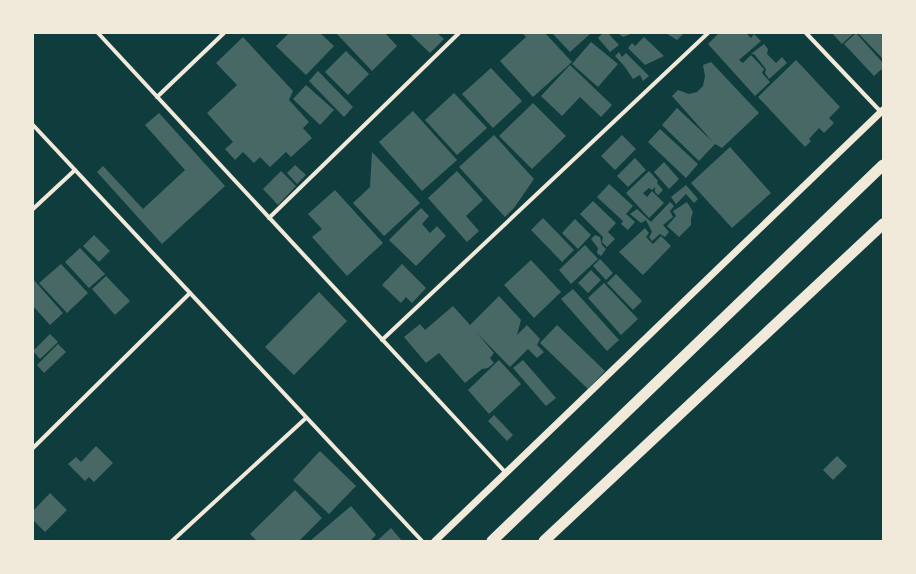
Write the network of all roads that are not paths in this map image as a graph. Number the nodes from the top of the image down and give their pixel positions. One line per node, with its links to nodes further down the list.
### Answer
1 (98, 33): 6 (street)
2 (224, 33): 6 (street)
3 (459, 33): 12 (street)
4 (708, 33): 15 (street)
5 (806, 33): 7 (street)
6 (157, 97): 12 (street)
7 (882, 111): 18 (street)
8 (33, 125): 10 (street)
9 (883, 165): 22 (highway)
10 (75, 170): 11 (street); 14 (street)
11 (33, 209)
12 (269, 218): 15 (street)
13 (883, 224): 23 (highway)
14 (190, 293): 16 (street); 17 (street)
15 (382, 340): 18 (street)
16 (306, 418): 19 (street); 20 (street)
17 (33, 448)
18 (506, 473): 21 (street)
19 (172, 541)
20 (422, 541)
21 (435, 541)
22 (492, 541)
23 (544, 541)

